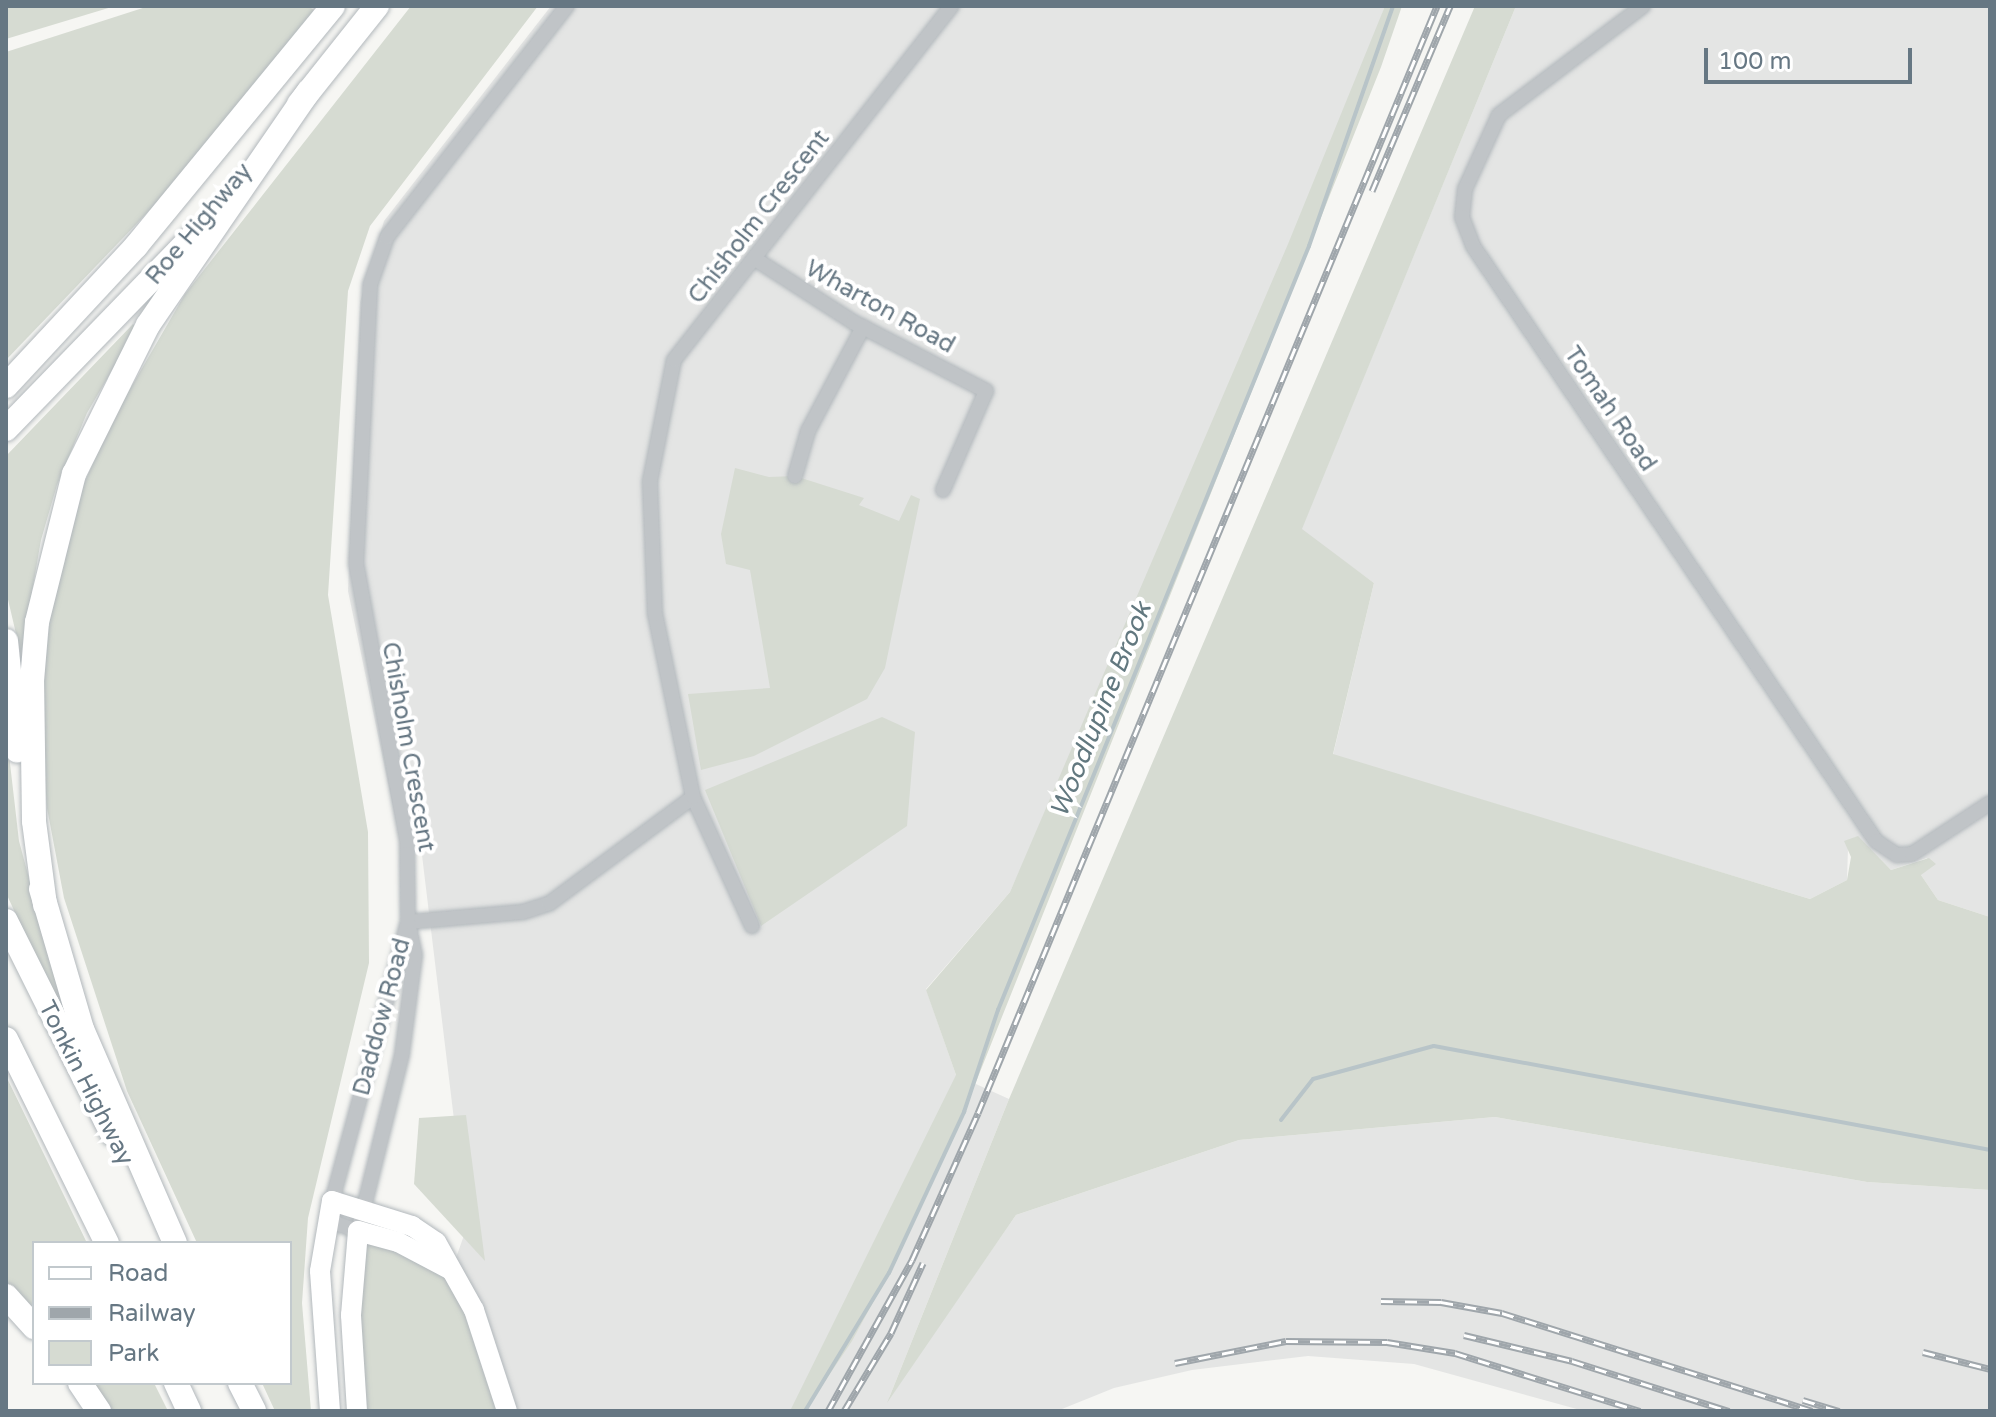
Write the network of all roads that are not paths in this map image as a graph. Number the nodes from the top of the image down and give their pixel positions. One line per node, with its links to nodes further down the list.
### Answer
1 (333, 6): 9 (highway, Roe Highway)
2 (377, 6): 6 (highway, Roe Highway)
3 (567, 6): 18 (street, Chisholm Crescent)
4 (952, 6): 7 (street, Chisholm Crescent)
5 (1643, 6): 15 (street, Tomah Road)
6 (309, 91): 10 (highway, Roe Highway); 16 (highway)
7 (755, 259): 8 (street, Wharton Road); 14 (street, Chisholm Crescent)
8 (863, 327): 11 (street); 12 (street, Wharton Road)
9 (6, 386)
10 (6, 429)
11 (795, 476)
12 (943, 490)
13 (6, 641): 16 (highway)
14 (693, 797): 18 (street); 19 (street, Chisholm Crescent)
15 (1990, 803)
16 (45, 905): 25 (highway)
17 (6, 921): 24 (highway, Tonkin Highway)
18 (408, 922): 21 (street, Daddow Road); 22 (street, Daddow Road)
19 (752, 926)
20 (6, 1039): 23 (highway)
21 (330, 1210): 22 (main road); 36 (main road, Daddow Road)
22 (361, 1221): 37 (main road, Daddow Road); 38 (main road)
23 (106, 1241)
24 (168, 1241)
25 (174, 1241)
26 (6, 1296): 28 (highway)
27 (6, 1319): 29 (highway)
28 (32, 1325)
29 (32, 1338)
30 (81, 1385): 33 (highway)
31 (177, 1385): 34 (highway)
32 (241, 1385): 35 (highway)
33 (99, 1411)
34 (189, 1411)
35 (254, 1411)
36 (330, 1411)
37 (357, 1411)
38 (507, 1411)

